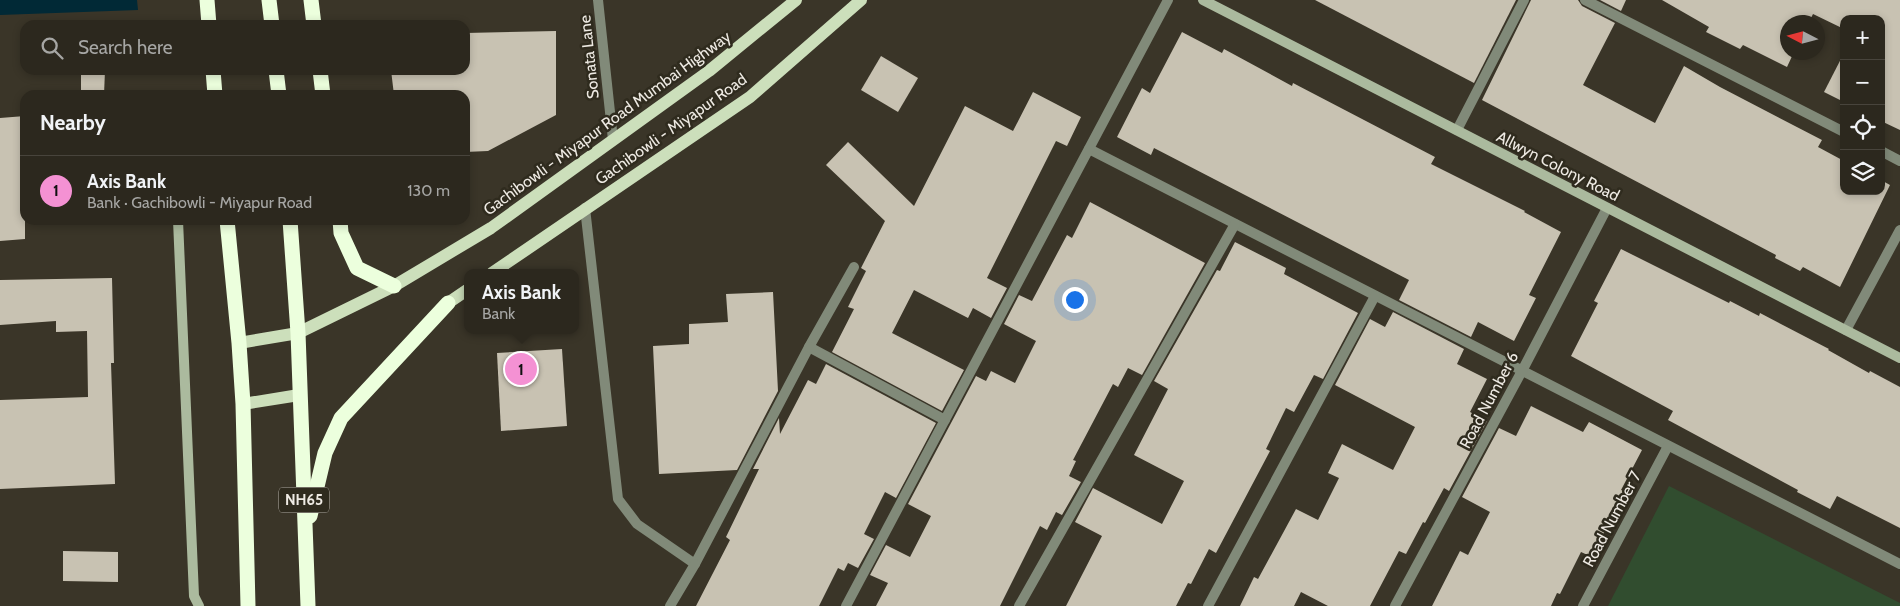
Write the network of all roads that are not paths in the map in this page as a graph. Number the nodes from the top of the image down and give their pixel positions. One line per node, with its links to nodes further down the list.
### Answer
1 (207, 0): 11 (highway)
2 (269, 0): 12 (highway)
3 (311, 0): 13 (highway)
4 (598, 0): 22 (street, Sonata Lane)
5 (796, 0): 22 (main road, Gachibowli - Miyapur Road Mumbai Highway)
6 (861, 0): 26 (main road, Gachibowli - Miyapur Road)
7 (1168, 0): 23 (street)
8 (1203, 0): 20 (street, Allwyn Colony Road)
9 (1524, 0): 20 (street)
10 (1586, 0): 21 (street)
11 (209, 20)
12 (271, 20)
13 (313, 20)
14 (213, 75): 17 (highway)
15 (277, 75): 18 (highway)
16 (321, 75): 19 (highway)
17 (215, 90)
18 (278, 90)
19 (322, 90)
20 (1457, 130): 27 (street, Allwyn Colony Road)
21 (1840, 130)
22 (613, 140): 36 (main road, Gachibowli - Miyapur Road Mumbai Highway)
23 (1089, 149): 28 (street); 48 (street)
24 (1885, 154): 25 (street)
25 (1900, 161)
26 (585, 208): 35 (main road, Gachibowli - Miyapur Road); 51 (street)
27 (1607, 208): 40 (street, Allwyn Colony Road); 45 (street, Road Number 6)
28 (1235, 224): 38 (street); 58 (street)
29 (178, 225): 53 (street)
30 (227, 225): 42 (highway)
31 (290, 225): 41 (highway, NH65)
32 (340, 225): 36 (highway)
33 (1900, 230): 40 (street)
34 (854, 267): 43 (street)
35 (498, 269)
36 (394, 286): 41 (main road, Gachibowli - Miyapur Road Mumbai Highway)
37 (464, 292): 39 (main road)
38 (1375, 296): 45 (street); 59 (street)
39 (448, 303): 50 (highway)
40 (1846, 330): 44 (street, Allwyn Colony Road)
41 (298, 333): 42 (main road, Gachibowli - Miyapur Road Mumbai Highway); 46 (highway, NH65)
42 (239, 343): 47 (highway)
43 (809, 346): 48 (street); 51 (street)
44 (1900, 358)
45 (1522, 371): 49 (street); 60 (street, Road Number 6)
46 (299, 395): 47 (main road); 50 (highway, NH65)
47 (243, 404): 54 (highway)
48 (945, 420): 57 (street)
49 (1668, 446): 52 (street); 61 (street, Road Number 7)
50 (306, 537): 55 (highway, NH65)
51 (695, 564): 56 (street)
52 (1900, 564)
53 (199, 606)
54 (248, 606)
55 (308, 606)
56 (670, 606)
57 (846, 606)
58 (1020, 606)
59 (1208, 606)
60 (1395, 606)
61 (1583, 606)

